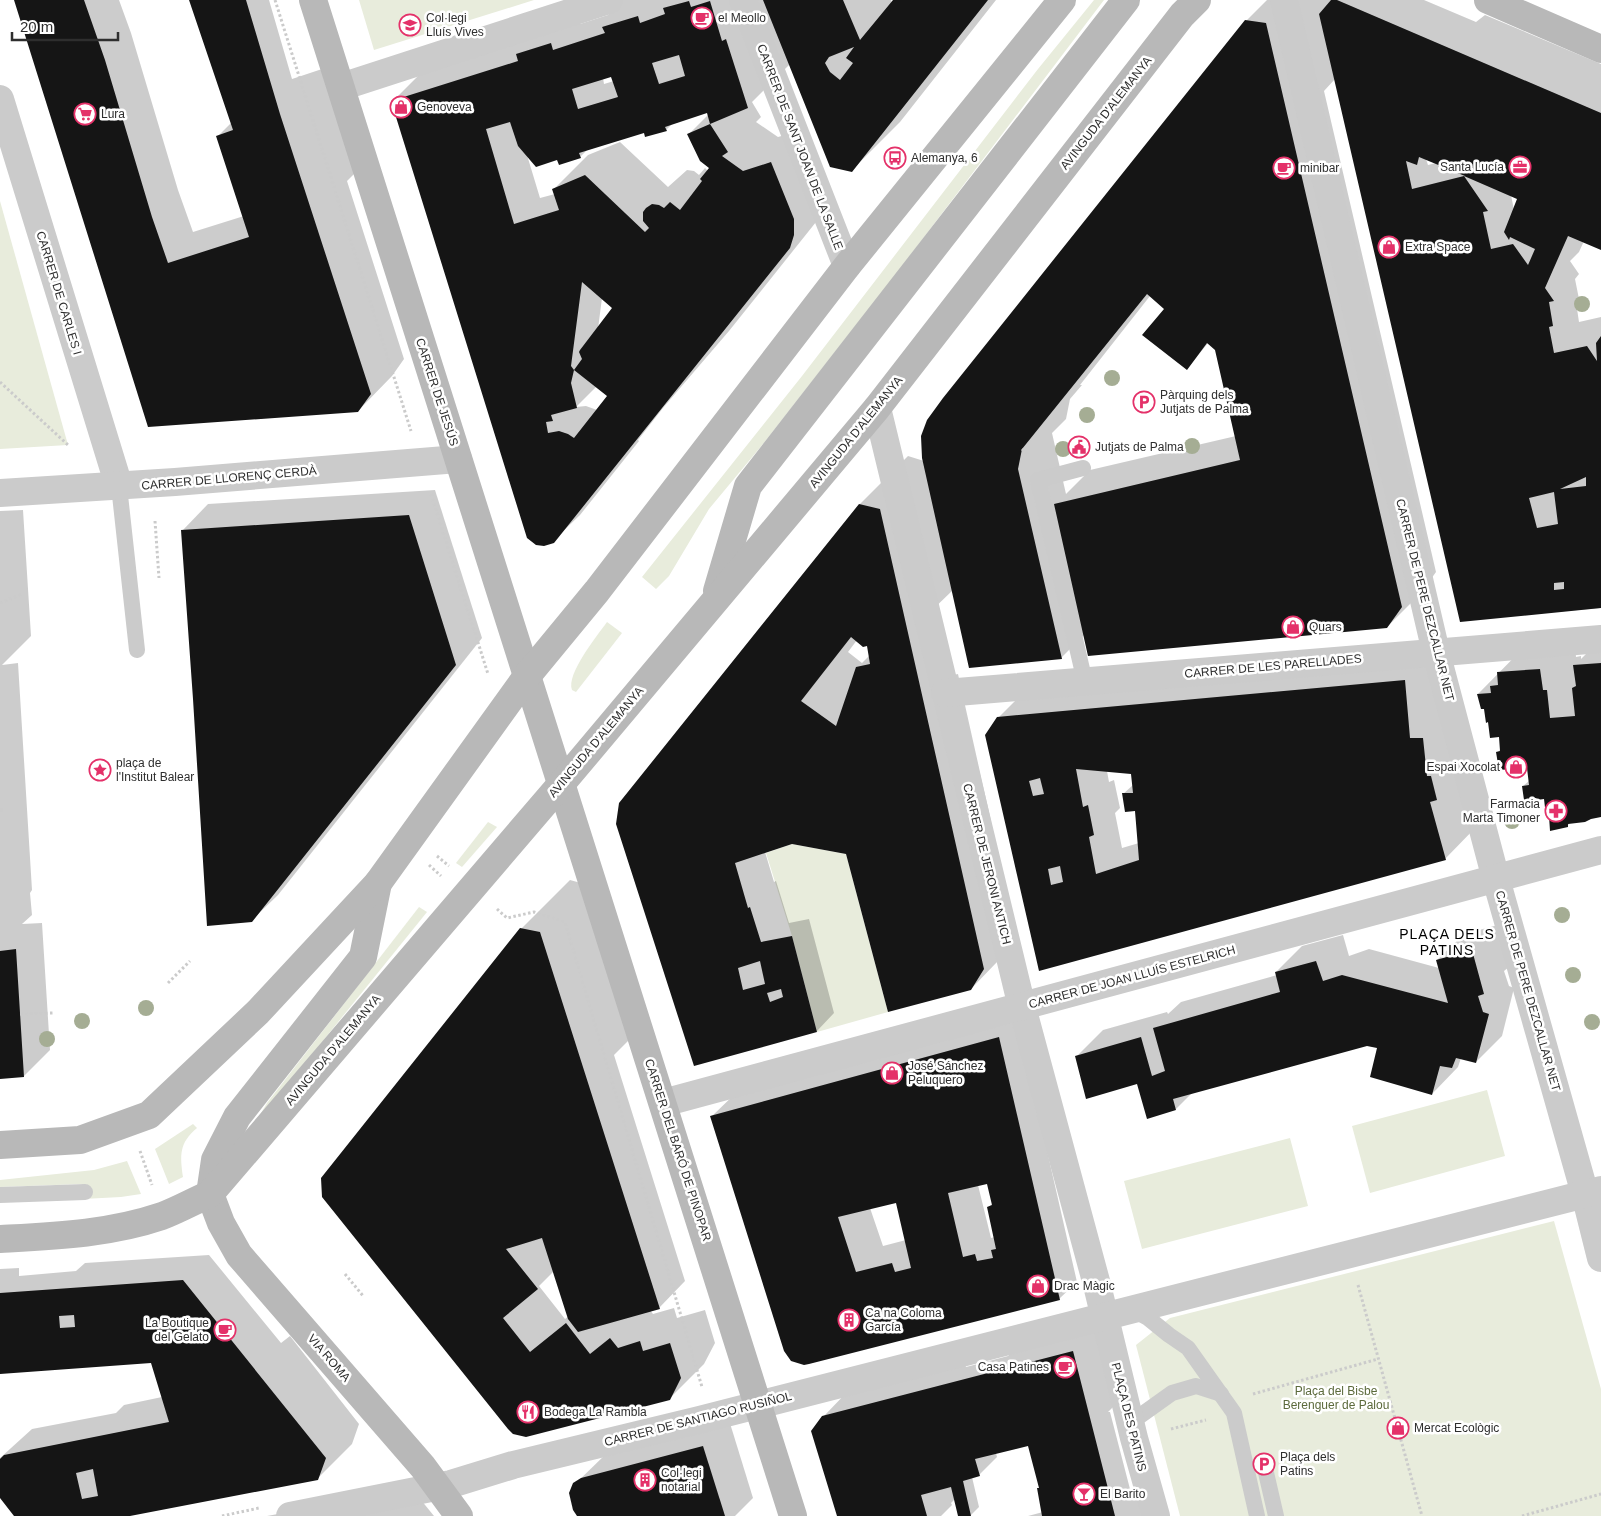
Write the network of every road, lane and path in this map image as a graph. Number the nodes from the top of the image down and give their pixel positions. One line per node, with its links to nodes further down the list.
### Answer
1 (313, 0): 10 (main road, CARRER DE JESÚS)
2 (610, 0): 10 (street)
3 (743, 0): 12 (street, CARRER DE SANT JOAN DE LA SALLE)
4 (1062, 0): 12 (main road)
5 (1126, 0): 23 (main road)
6 (1197, 0): 14 (main road, AVINGUDA D'ALEMANYA)
7 (1284, 0): 27 (street, CARRER DE PERE DEZCALLAR NET)
8 (1488, 0): 9 (main road)
9 (1601, 49)
10 (341, 87): 16 (main road, CARRER DE JESÚS)
11 (0, 99): 18 (street, CARRER DE CARLES I)
12 (847, 266): 28 (main road)
13 (0, 382): 15 (path)
14 (877, 408): 23 (main road, AVINGUDA D'ALEMANYA); 30 (street, CARRER DE JERONI ANTICH)
15 (68, 445)
16 (458, 459): 18 (street, CARRER DE LLORENÇ CERDÀ); 28 (main road, CARRER DE JESÚS)
17 (1083, 468): 29 (lane)
18 (119, 486): 19 (street, CARRER DE LLORENÇ CERDÀ); 26 (lane)
19 (0, 494)
20 (155, 521): 21 (path)
21 (159, 586)
22 (22, 594): 24 (path)
23 (714, 602): 31 (main road, AVINGUDA D'ALEMANYA)
24 (0, 603)
25 (1601, 638): 27 (street, CARRER DE LES PARELLADES)
26 (137, 650)
27 (1436, 652): 29 (street, CARRER DE LES PARELLADES); 34 (street, CARRER DE PERE DEZCALLAR NET)
28 (527, 676): 31 (main road, CARRER DE JESÚS); 32 (main road)
29 (1085, 682): 30 (street, CARRER DE LES PARELLADES)
30 (945, 693): 40 (street, CARRER DE JERONI ANTICH)
31 (562, 783): 36 (main road, AVINGUDA D'ALEMANYA); 43 (main road, CARRER DEL BARÓ DE PINOPAR)
32 (407, 844): 35 (main road); 36 (path)
33 (1601, 850): 34 (street, CARRER DE JOAN LLUÍS ESTELRICH)
34 (1496, 879): 40 (street, CARRER DE JOAN LLUÍS ESTELRICH); 47 (street, CARRER DE PERE DEZCALLAR NET)
35 (378, 883): 44 (main road); 48 (main road)
36 (464, 897): 48 (main road, AVINGUDA D'ALEMANYA)
37 (507, 918): 58 (path)
38 (190, 961): 39 (path)
39 (168, 983)
40 (1022, 1007): 43 (street, CARRER DE JOAN LLUÍS ESTELRICH); 57 (street, CARRER DE JERONI ANTICH)
41 (53, 1013): 42 (path)
42 (20, 1014)
43 (663, 1103): 60 (main road, CARRER DEL BARÓ DE PINOPAR)
44 (130, 1122): 45 (main road); 50 (path)
45 (0, 1145)
46 (86, 1192): 49 (lane)
47 (1593, 1192): 52 (street); 56 (street)
48 (210, 1194): 50 (main road); 63 (main road, VIA ROMA)
49 (0, 1195)
50 (163, 1216): 51 (main road)
51 (0, 1239)
52 (1601, 1258)
53 (346, 1274): 55 (path)
54 (1357, 1283): 71 (path)
55 (364, 1297)
56 (1133, 1310): 57 (street); 59 (lane)
57 (1104, 1317): 60 (street, CARRER DE SANTIAGO RUSIÑOL); 61 (street, PLAÇA DES PATINS)
58 (703, 1391)
59 (1221, 1394): 61 (lane); 69 (lane)
60 (758, 1404): 63 (street, CARRER DE SANTIAGO RUSIÑOL); 67 (main road, CARRER DEL BARÓ DE PINOPAR)
61 (1130, 1423): 68 (street, PLAÇA DES PATINS)
62 (1264, 1464): 70 (lane)
63 (438, 1487): 65 (street, CARRER DE SANTIAGO RUSIÑOL); 66 (main road, VIA ROMA)
64 (1601, 1494): 72 (path)
65 (290, 1516)
66 (458, 1516)
67 (793, 1516)
68 (1156, 1516)
69 (1257, 1516)
70 (1276, 1516)
71 (1422, 1516)
72 (1522, 1516)

